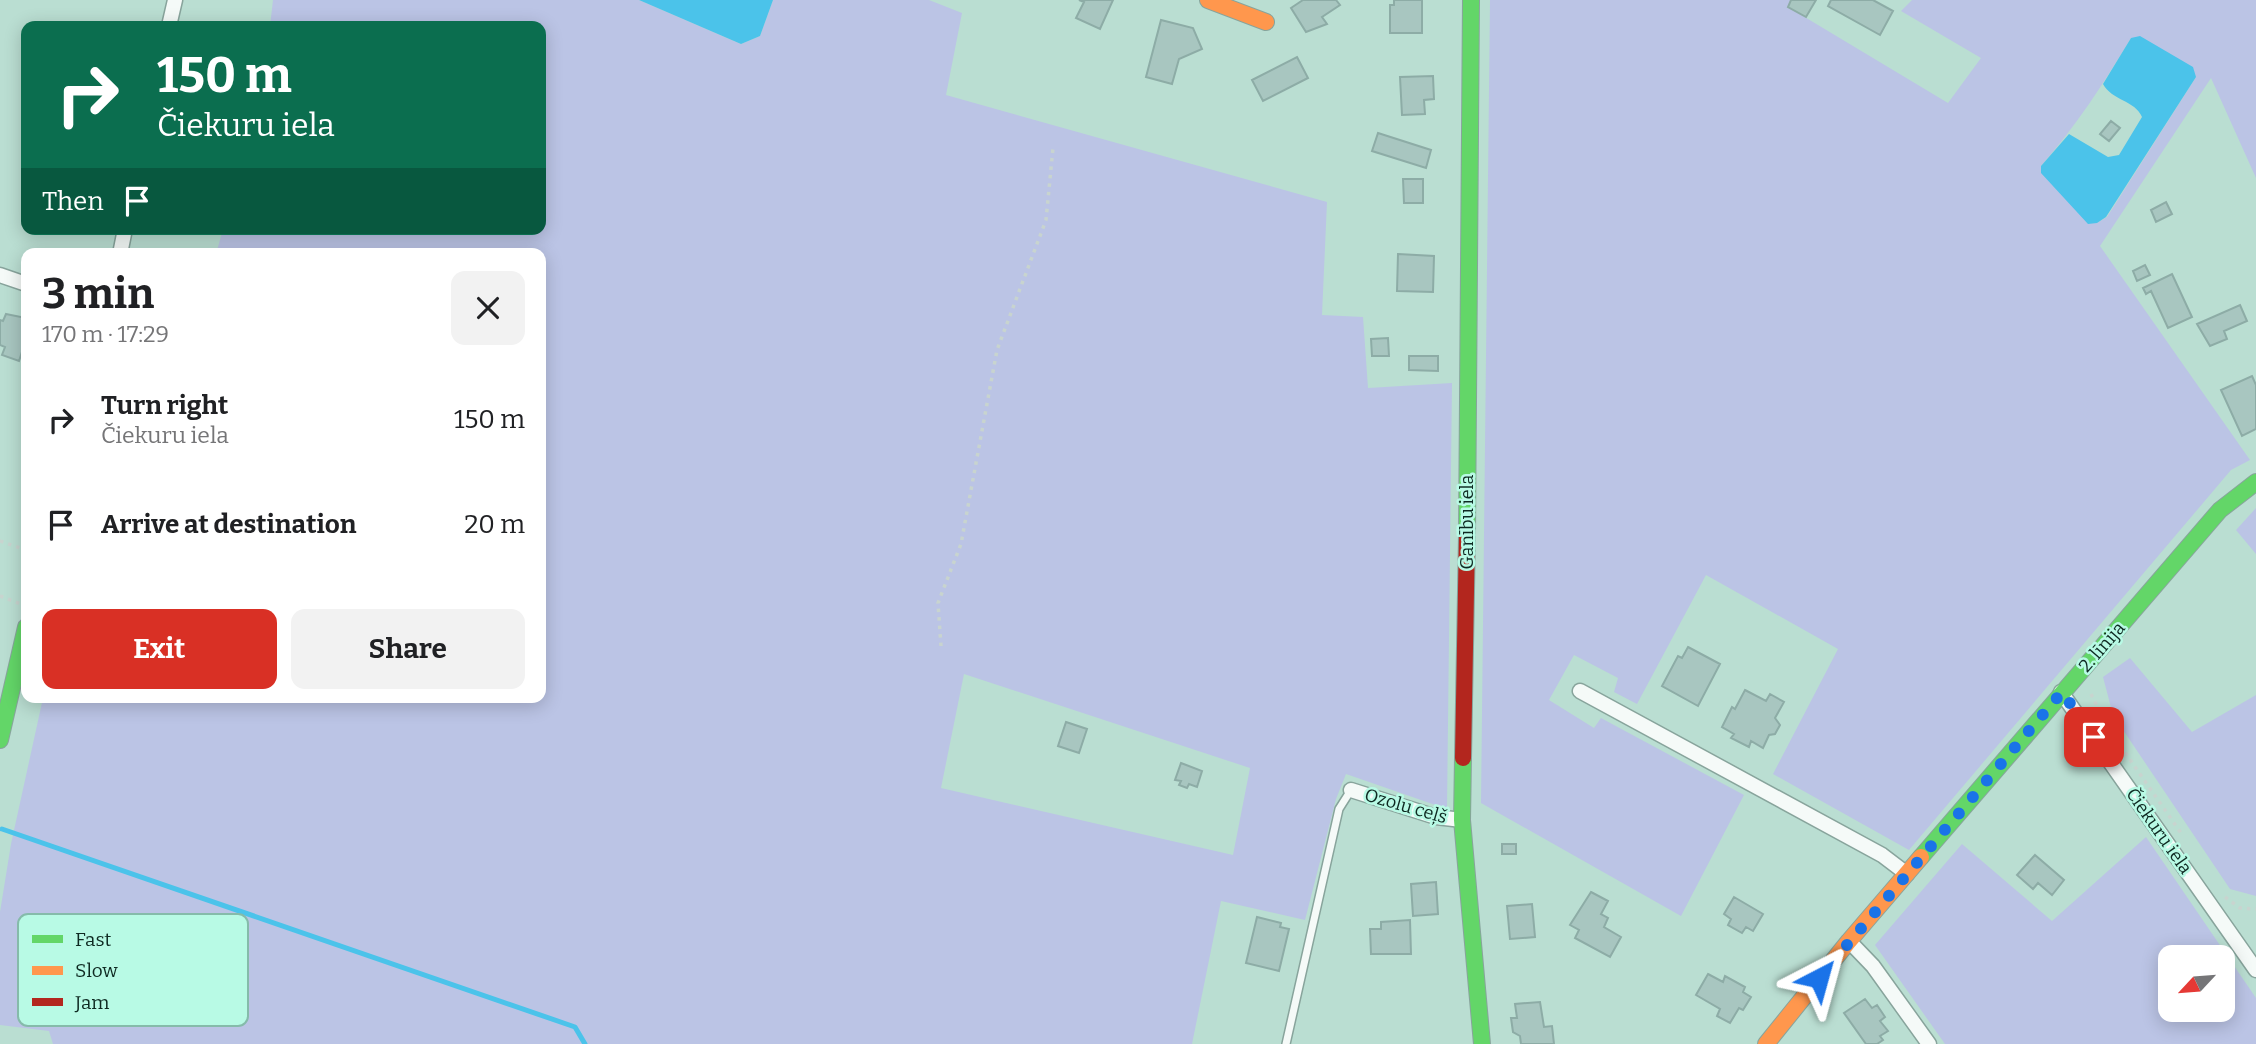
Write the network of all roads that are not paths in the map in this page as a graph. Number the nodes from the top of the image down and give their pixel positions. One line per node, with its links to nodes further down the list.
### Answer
1 (175, 0): 4 (street)
2 (1208, 0): 5 (street)
3 (1471, 0): 14 (street, Ganību iela)
4 (170, 21)
5 (1266, 22)
6 (0, 275): 7 (street)
7 (21, 282)
8 (2256, 482): 11 (street, 2. līnija)
9 (21, 649): 12 (street)
10 (1580, 691): 15 (street)
11 (2062, 692): 15 (street, 2. līnija); 17 (street, Čiekuru iela)
12 (0, 740)
13 (1351, 790): 14 (street, Ozolu ceļš); 18 (lane)
14 (1462, 821): 19 (street, Ganību iela)
15 (1907, 874): 16 (street, 2. līnija)
16 (1849, 941): 20 (street, 2. līnija); 21 (street)
17 (2256, 970)
18 (1286, 1044)
19 (1482, 1044)
20 (1766, 1044)
21 (1929, 1044)

